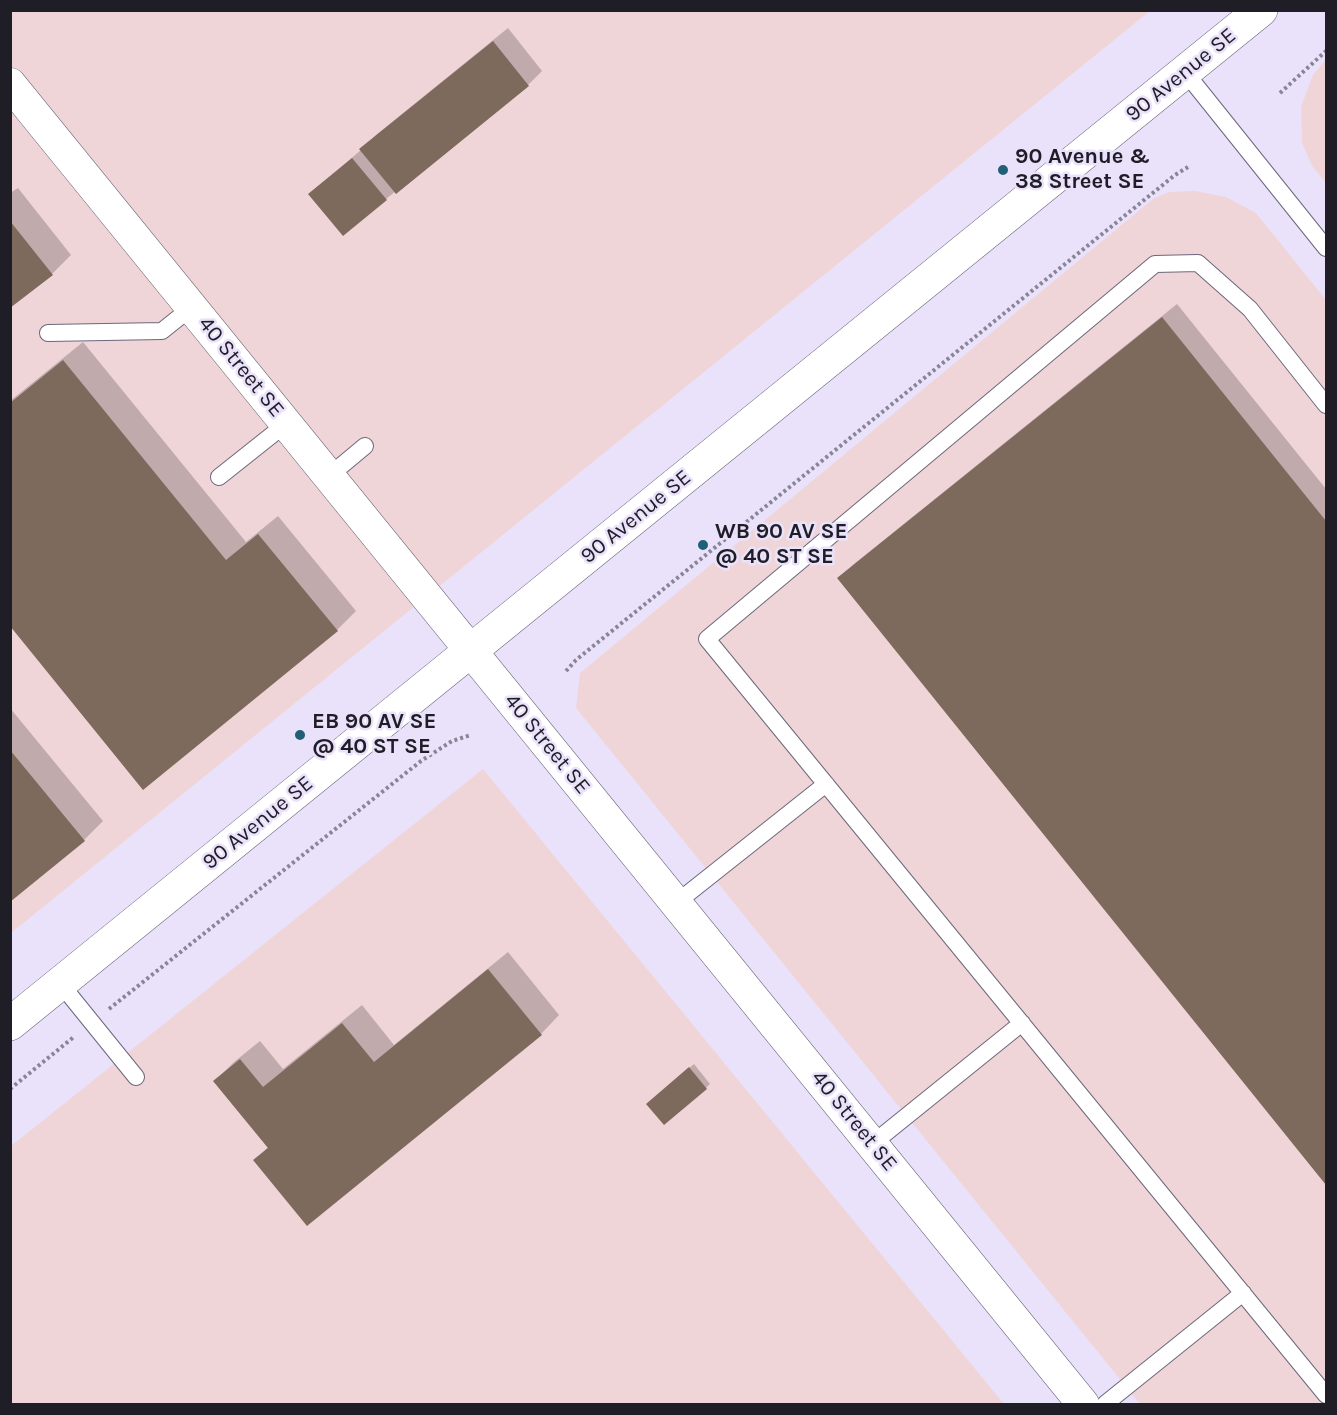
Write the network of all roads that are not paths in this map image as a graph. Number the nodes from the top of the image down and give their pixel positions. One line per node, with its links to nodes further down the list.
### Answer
1 (1261, 10): 2 (street, 90 Avenue SE)
2 (1185, 72): 4 (lane); 12 (street, 90 Avenue SE)
3 (13, 91): 5 (street, 40 Street SE)
4 (1326, 248)
5 (192, 307): 6 (lane); 8 (street, 40 Street SE)
6 (48, 333)
7 (1326, 405): 13 (lane)
8 (287, 423): 10 (street, 40 Street SE); 11 (lane)
9 (365, 446): 10 (lane)
10 (329, 476): 12 (street, 40 Street SE)
11 (219, 477)
12 (471, 651): 14 (street, 40 Street SE); 15 (street, 90 Avenue SE)
13 (826, 783): 14 (lane); 16 (lane)
14 (676, 903): 19 (street, 40 Street SE)
15 (60, 983): 17 (street, 90 Avenue SE); 18 (lane)
16 (1022, 1023): 19 (lane); 20 (lane)
17 (10, 1024)
18 (136, 1077)
19 (872, 1144): 22 (street, 40 Street SE)
20 (1243, 1293): 21 (lane); 23 (lane)
21 (1326, 1395)
22 (1083, 1404)
23 (1105, 1404)

